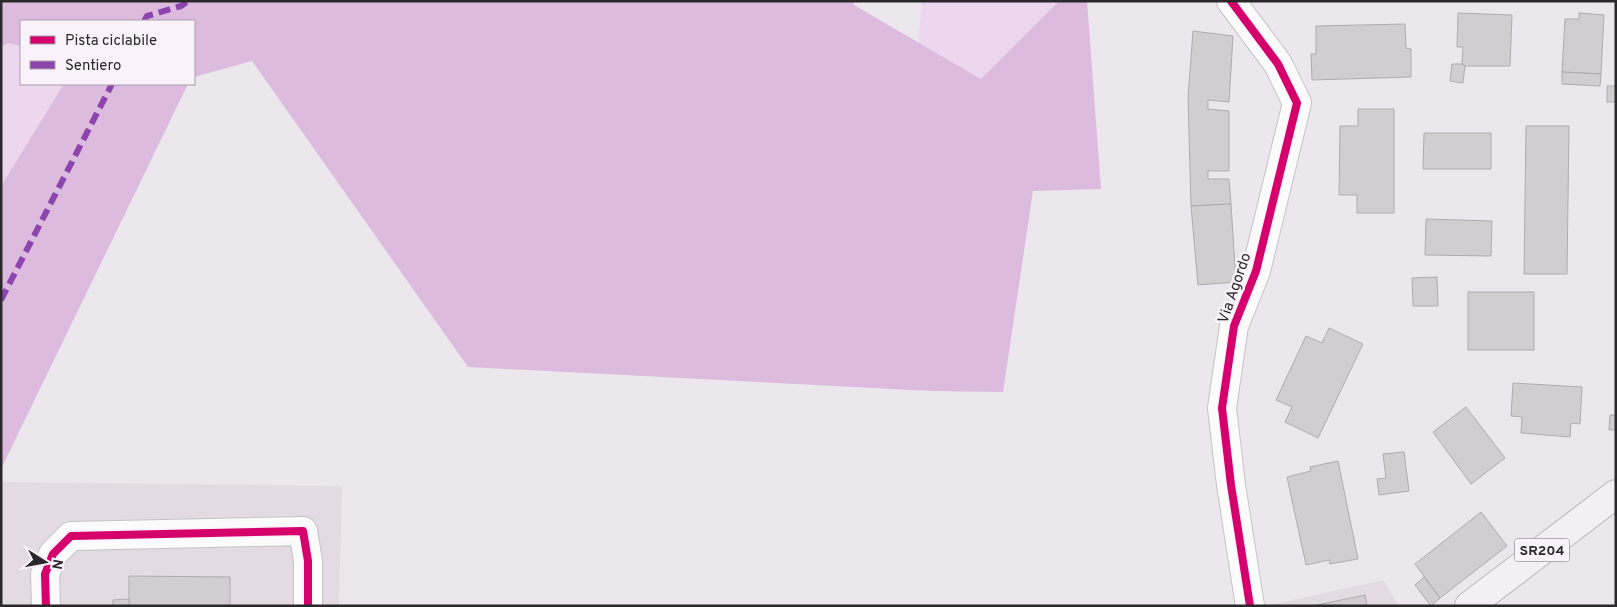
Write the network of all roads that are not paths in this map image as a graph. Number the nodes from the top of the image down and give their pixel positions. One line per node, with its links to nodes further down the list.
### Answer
1 (1231, 1): 5 (street, Via Agordo)
2 (1616, 494): 6 (main road, SR204)
3 (46, 606): 4 (street)
4 (308, 606)
5 (1250, 606)
6 (1469, 606)

